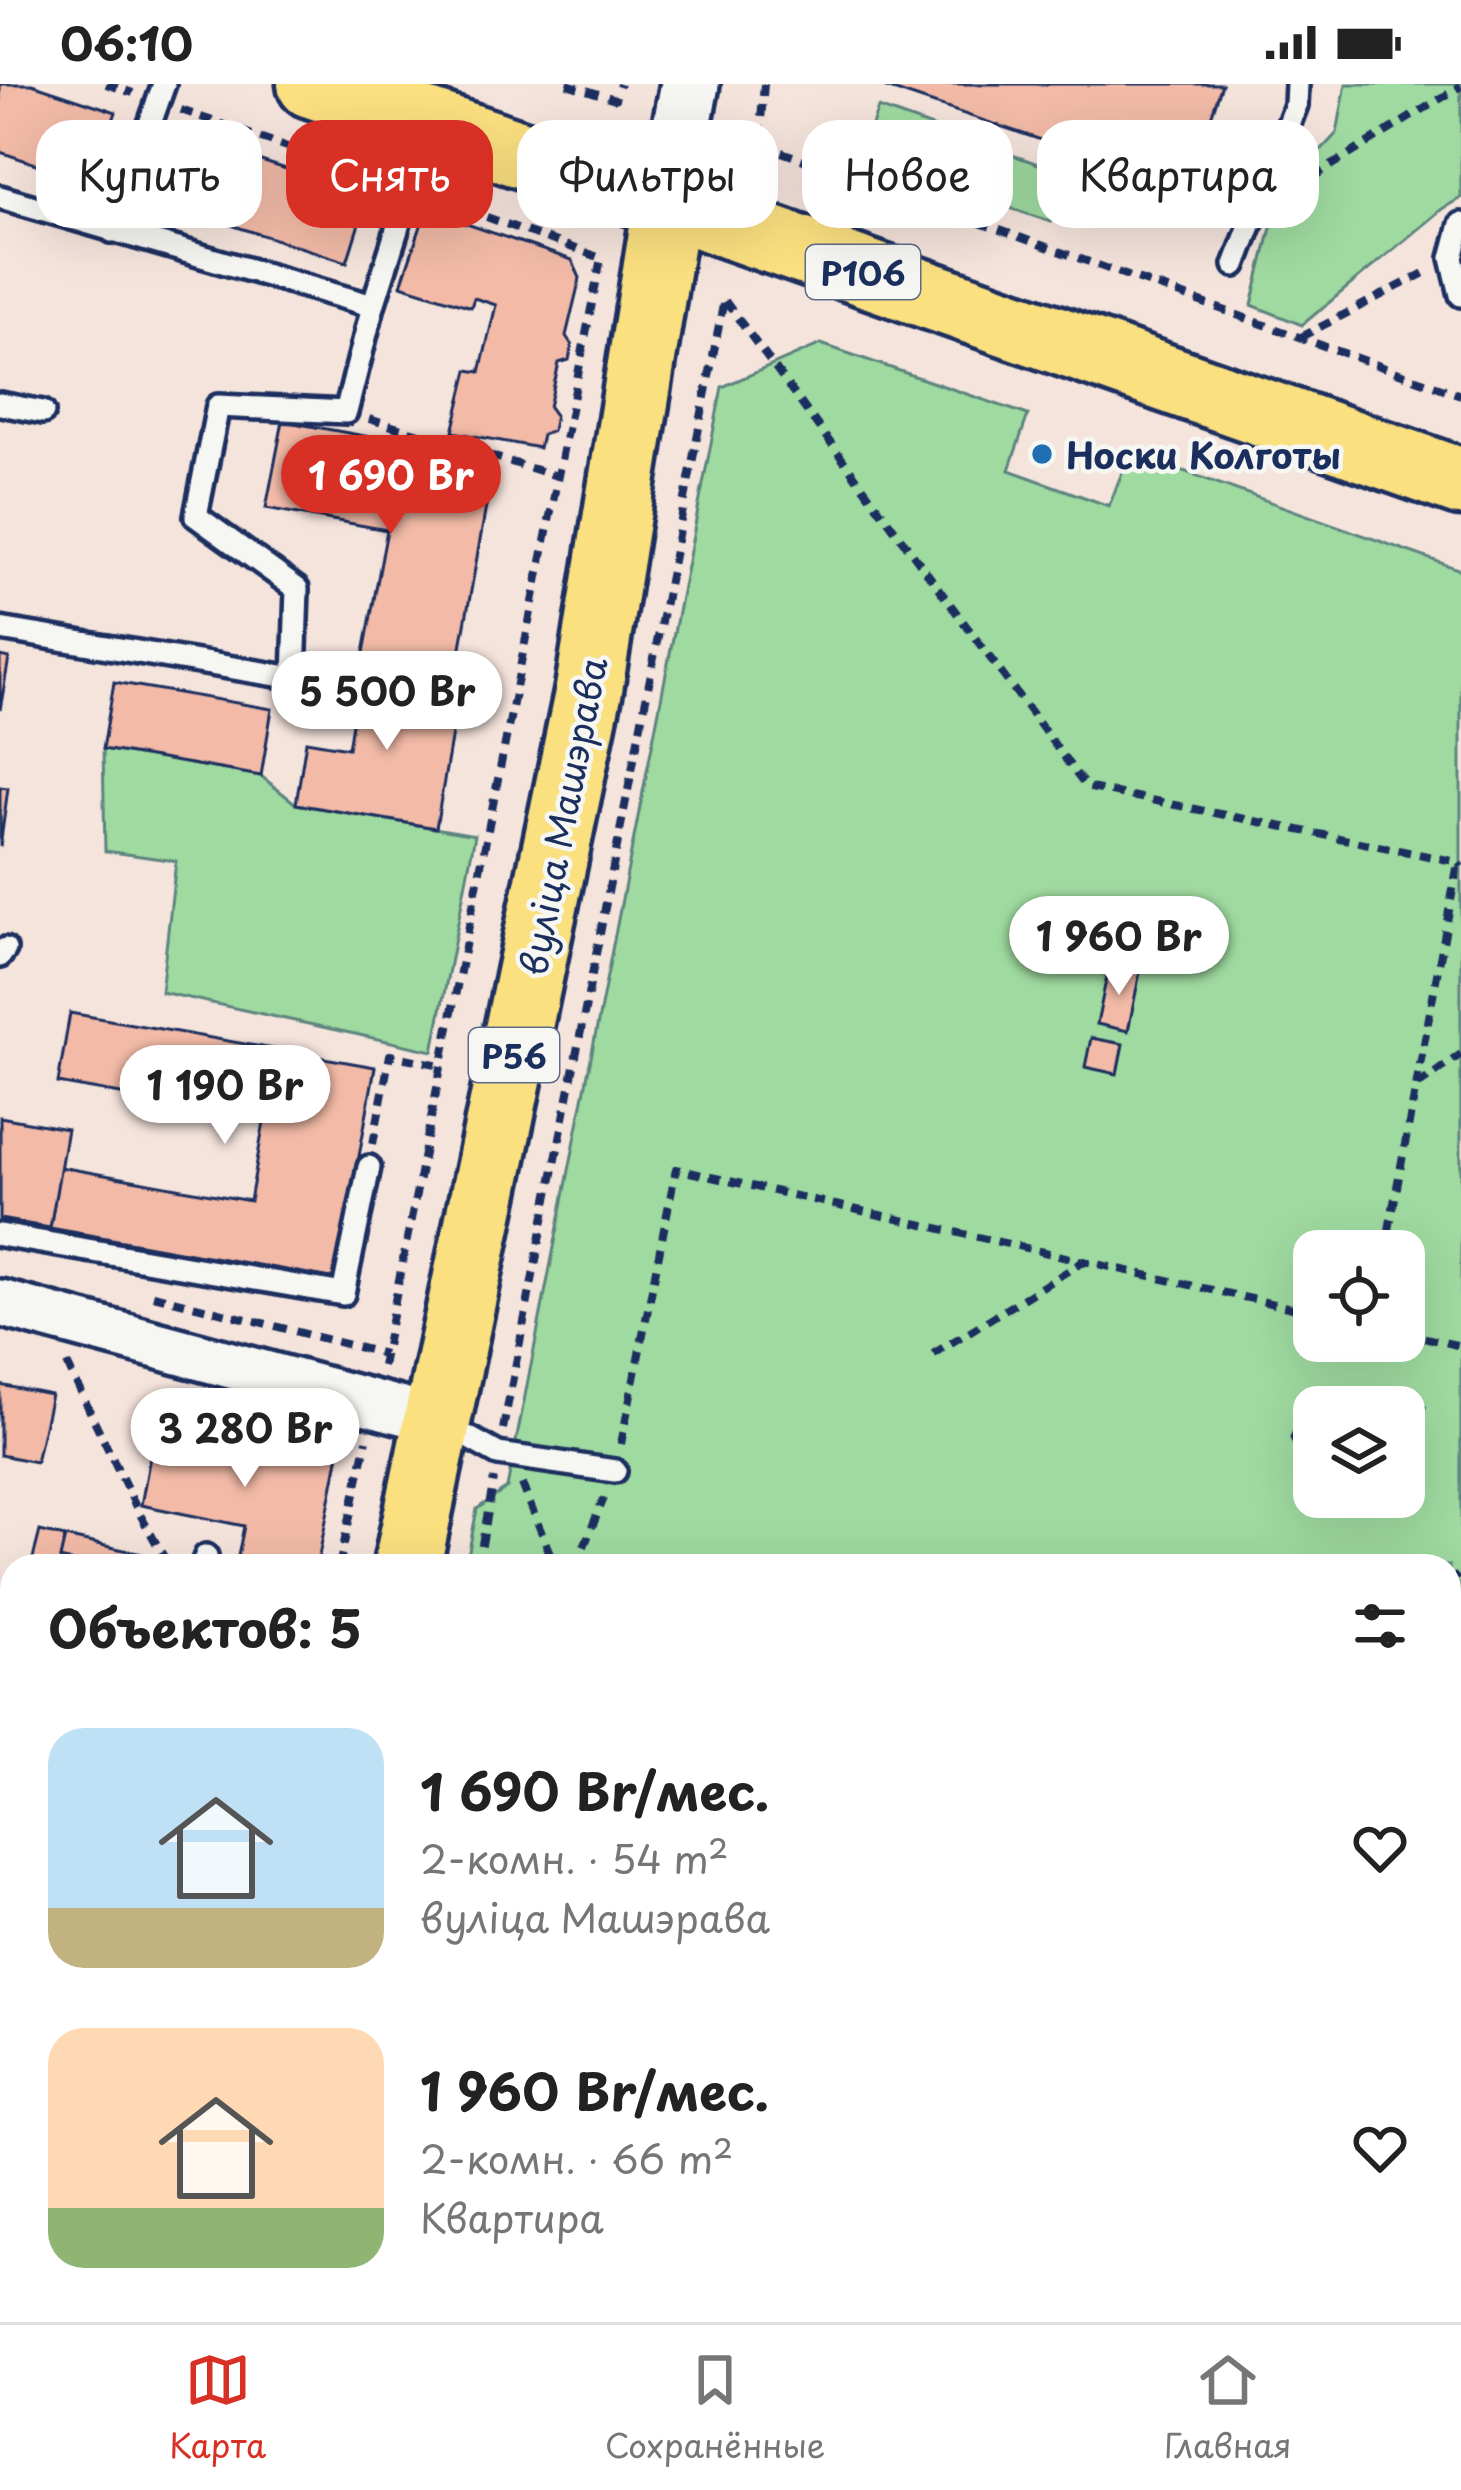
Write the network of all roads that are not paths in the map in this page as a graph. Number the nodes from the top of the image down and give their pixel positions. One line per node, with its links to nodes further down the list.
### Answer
1 (311, 84): 5 (main road, Р106)
2 (690, 84): 6 (street)
3 (1298, 84): 13 (lane)
4 (160, 93): 12 (lane)
5 (419, 120)
6 (683, 120)
7 (0, 197): 12 (lane)
8 (1461, 224): 14 (lane)
9 (397, 228): 15 (lane)
10 (663, 228): 23 (main road, вуліца Машэрава / Р56)
11 (738, 228): 18 (main road, Р106)
12 (112, 231): 15 (lane)
13 (1235, 266)
14 (1461, 296)
15 (373, 306): 19 (lane)
16 (0, 404): 17 (lane)
17 (44, 412)
18 (1461, 482)
19 (0, 629)
20 (369, 1167): 21 (lane)
21 (0, 1235)
22 (0, 1304): 23 (street)
23 (439, 1421): 24 (lane); 25 (main road, вуліца Машэрава / Р56)
24 (615, 1471)
25 (410, 1554)

